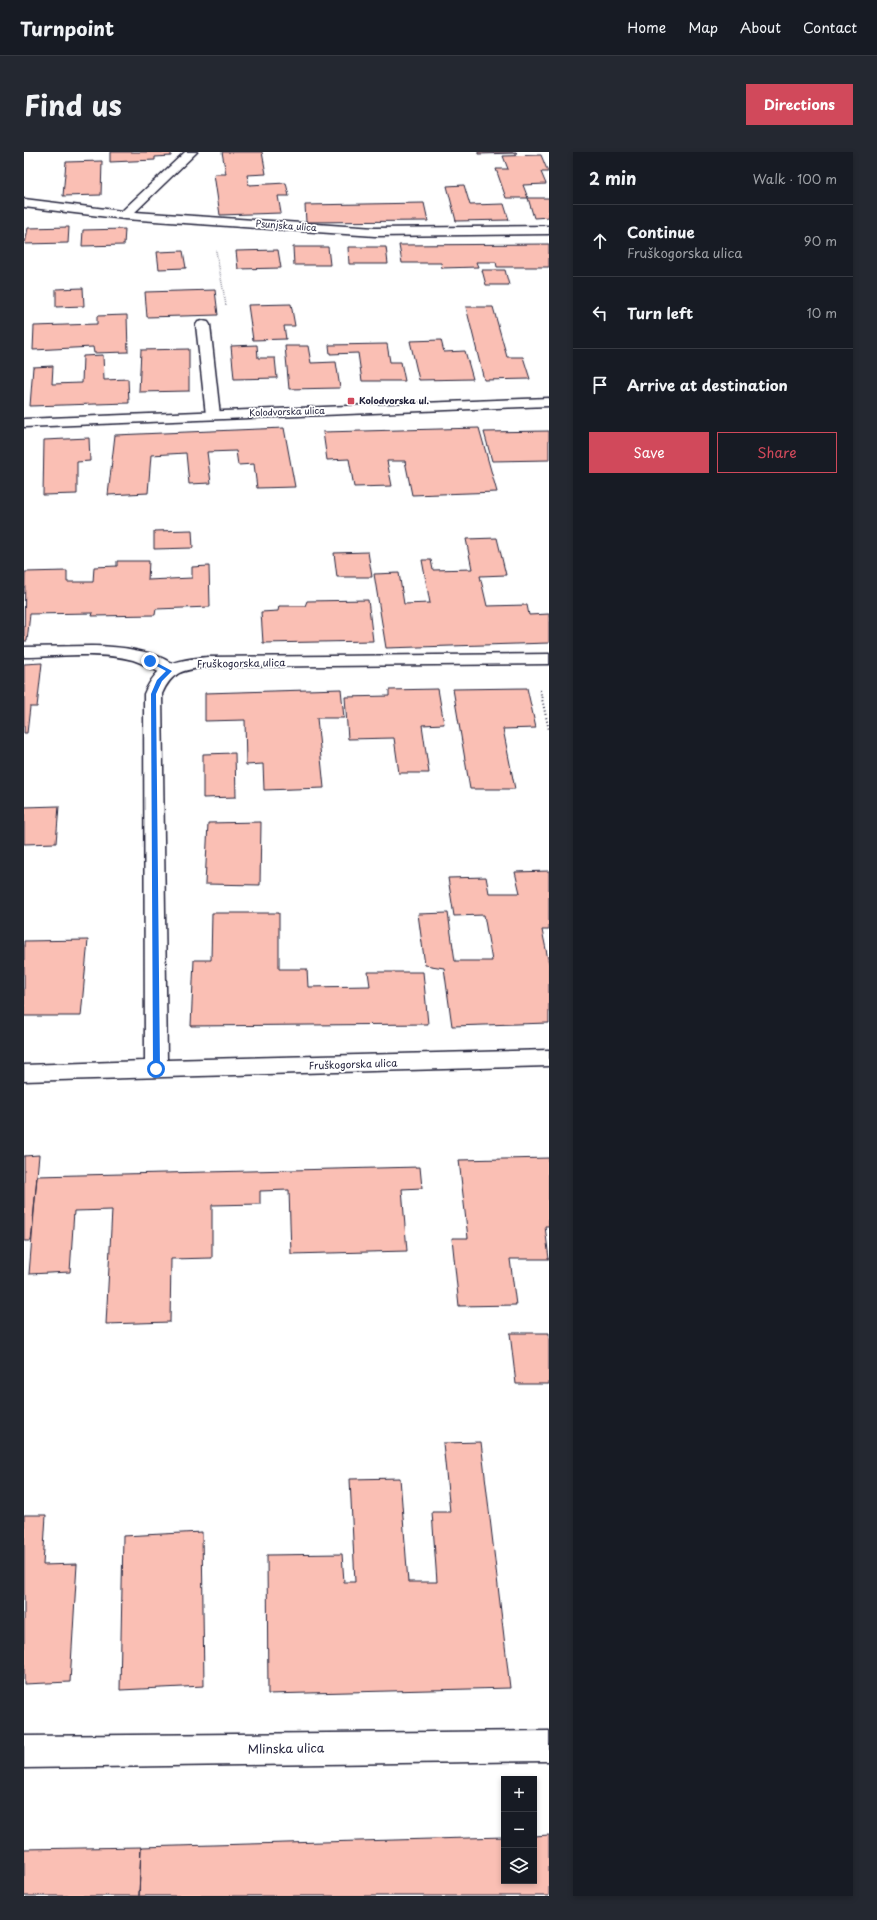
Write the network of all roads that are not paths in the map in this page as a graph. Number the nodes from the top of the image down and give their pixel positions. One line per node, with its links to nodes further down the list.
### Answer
1 (191, 152): 3 (street)
2 (24, 203): 3 (street, Psunjska ulica)
3 (125, 215): 4 (street, Psunjska ulica)
4 (549, 230)
5 (203, 325): 7 (street)
6 (549, 402): 7 (street, Kolodvorska ulica)
7 (213, 416): 8 (street, Kolodvorska ulica)
8 (24, 423)
9 (24, 652): 11 (street)
10 (541, 660): 11 (street, Fruškogorska ulica)
11 (170, 671): 13 (street, Fruškogorska ulica)
12 (549, 1058): 13 (street, Fruškogorska ulica)
13 (156, 1069): 14 (street, Fruškogorska ulica)
14 (24, 1073)
15 (549, 1746): 16 (street, Mlinska ulica)
16 (24, 1752)

